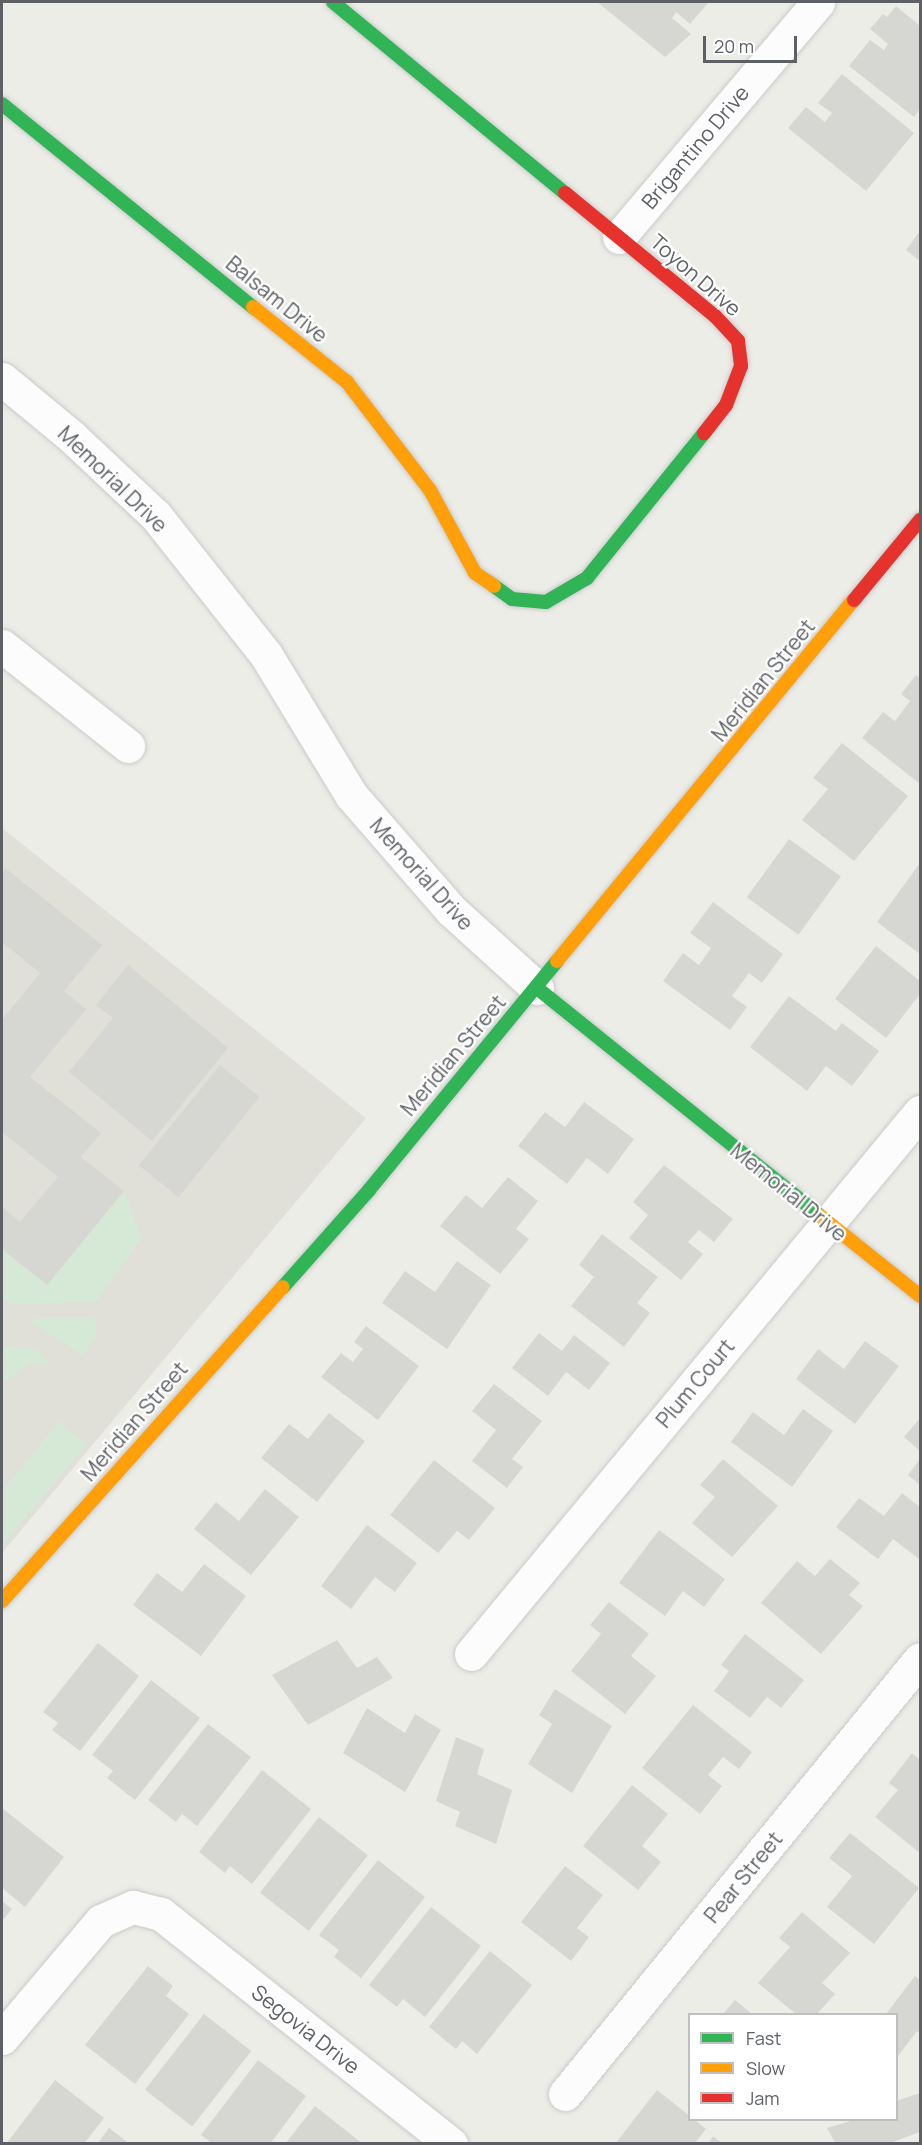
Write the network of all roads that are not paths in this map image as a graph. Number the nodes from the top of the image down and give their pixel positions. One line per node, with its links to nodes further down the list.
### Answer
1 (333, 2): 4 (street, Toyon Drive)
2 (818, 2): 4 (street, Brigantino Drive)
3 (2, 104): 7 (street, Balsam Drive)
4 (619, 237): 7 (street, Toyon Drive)
5 (2, 380): 10 (street, Memorial Drive)
6 (921, 520): 10 (street, Meridian Street)
7 (476, 573)
8 (2, 646): 9 (street)
9 (128, 746)
10 (537, 988): 12 (street, Memorial Drive); 14 (street, Meridian Street)
11 (921, 1112): 12 (street, Plum Court)
12 (828, 1223): 13 (street, Memorial Drive); 15 (street, Plum Court)
13 (921, 1296)
14 (2, 1602)
15 (471, 1654)
16 (921, 1659): 18 (street, Pear Street)
17 (2, 2038): 19 (street, Segovia Drive)
18 (565, 2094)
19 (451, 2144)

